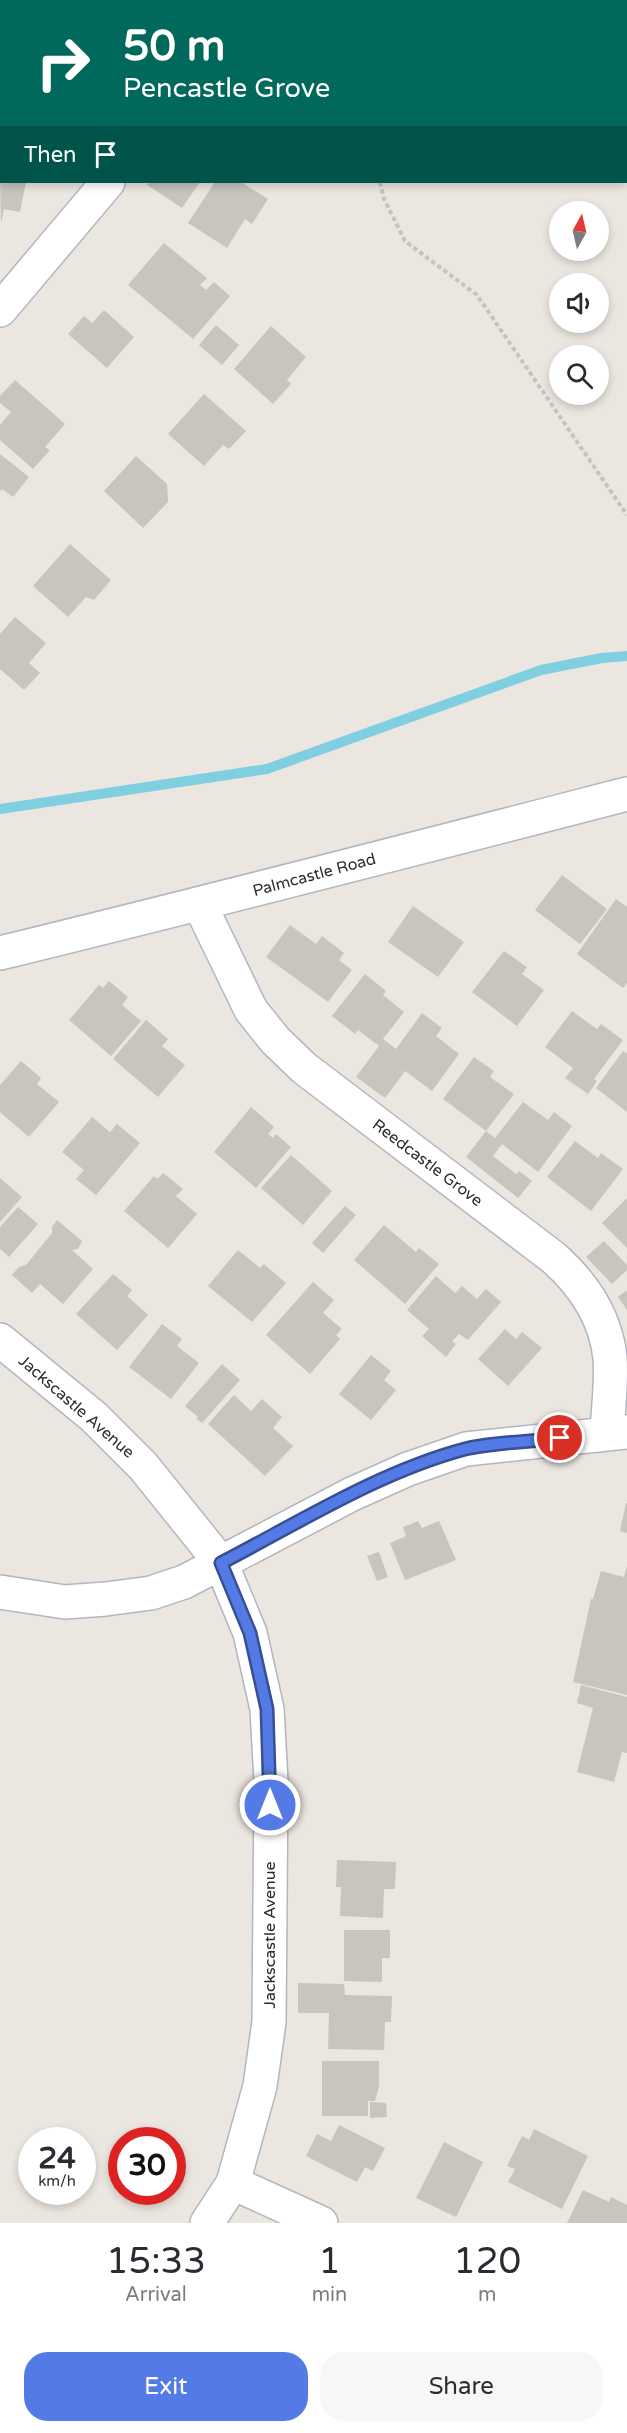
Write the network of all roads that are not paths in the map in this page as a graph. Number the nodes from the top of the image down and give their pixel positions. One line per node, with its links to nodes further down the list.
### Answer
1 (107, 183): 2 (street)
2 (0, 310)
3 (625, 798): 4 (street, Palmcastle Road)
4 (200, 905): 5 (street, Palmcastle Road); 7 (street, Reedcastle Grove)
5 (0, 953)
6 (6, 1354): 8 (street, Jackscastle Avenue)
7 (617, 1433): 8 (street)
8 (221, 1563): 9 (street); 10 (street, Jackscastle Avenue)
9 (0, 1592)
10 (232, 2183): 11 (street, Jackscastle Avenue); 12 (street)
11 (207, 2223)
12 (321, 2223)

